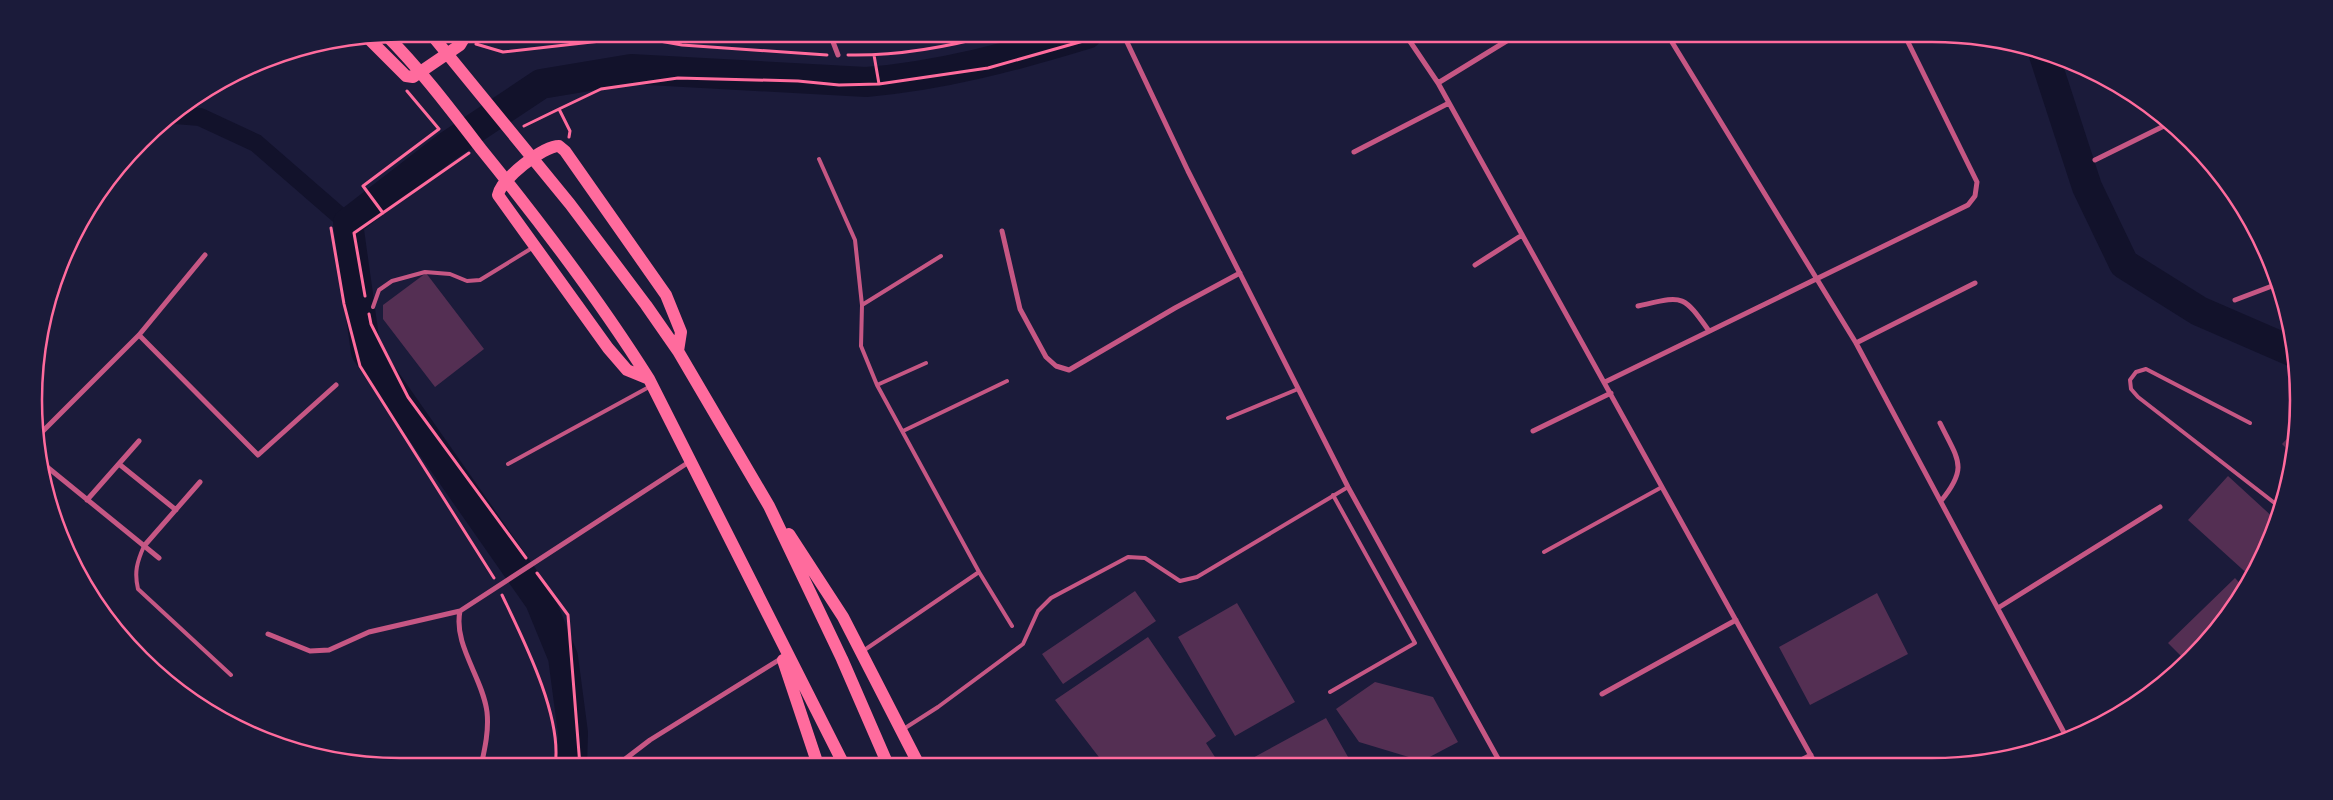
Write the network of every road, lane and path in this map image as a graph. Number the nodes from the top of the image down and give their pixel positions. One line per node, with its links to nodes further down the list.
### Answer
1 (393, 42): 52 (main road)
2 (438, 42): 49 (main road)
3 (461, 42): 18 (main road)
4 (476, 42): 5 (path)
5 (594, 42)
6 (670, 42): 16 (path)
7 (833, 42): 16 (street)
8 (968, 42): 17 (path)
9 (1080, 42): 20 (path)
10 (1127, 42): 38 (street)
11 (1410, 42): 19 (street)
12 (1505, 42): 19 (street)
13 (1672, 42): 39 (street)
14 (1908, 42): 39 (street)
15 (373, 43): 18 (main road)
16 (838, 55): 17 (path)
17 (874, 55): 20 (path)
18 (406, 76): 30 (path)
19 (1438, 83): 21 (street)
20 (880, 84): 22 (path)
21 (1449, 103): 27 (street); 33 (street)
22 (559, 109): 24 (path); 26 (path)
23 (2163, 126): 29 (street)
24 (516, 130)
25 (474, 151): 30 (path)
26 (565, 151): 34 (main road); 49 (main road)
27 (1354, 152)
28 (819, 159): 43 (lane)
29 (2095, 160)
30 (383, 213): 82 (path)
31 (331, 228): 85 (path)
32 (1002, 231): 38 (street)
33 (1522, 235): 37 (street); 53 (street)
34 (534, 246): 45 (lane); 52 (main road)
35 (204, 255): 47 (street)
36 (941, 256): 43 (lane)
37 (1476, 265)
38 (1240, 273): 56 (street)
39 (1815, 278): 46 (street); 48 (street)
40 (1975, 283): 48 (street)
41 (2272, 286): 42 (street)
42 (2235, 300)
43 (862, 305): 55 (lane)
44 (1638, 306): 46 (street)
45 (373, 307)
46 (1709, 331): 53 (street)
47 (139, 335): 54 (street); 61 (street)
48 (1856, 343): 74 (street)
49 (678, 352): 76 (main road)
50 (926, 363): 55 (lane)
51 (1007, 381): 62 (lane)
52 (651, 382): 65 (main road); 67 (lane)
53 (1605, 382): 57 (street)
54 (336, 385)
55 (877, 385): 62 (lane)
56 (1298, 389): 58 (lane); 70 (street)
57 (1610, 393): 63 (street); 71 (street)
58 (1228, 418)
59 (1940, 423): 74 (street)
60 (2250, 423): 75 (lane)
61 (44, 430)
62 (903, 431): 84 (lane)
63 (1533, 431)
64 (139, 441): 66 (street)
65 (690, 461): 82 (street); 89 (main road)
66 (119, 464): 73 (street); 78 (street)
67 (508, 464)
68 (49, 468): 73 (street)
69 (200, 482): 78 (street)
70 (1348, 487): 72 (lane); 109 (street)
71 (1662, 487): 80 (lane); 90 (street)
72 (1333, 496): 96 (lane); 98 (lane)
73 (88, 500): 79 (street)
74 (1941, 501): 87 (street)
75 (2275, 503)
76 (768, 506): 93 (main road); 107 (main road)
77 (2160, 507): 87 (street)
78 (176, 510): 79 (street)
79 (144, 546): 81 (street); 95 (lane)
80 (1544, 552)
81 (159, 558)
82 (528, 563): 88 (street)
83 (534, 568): 103 (path)
84 (979, 572): 91 (lane); 93 (lane)
85 (497, 583)
86 (501, 592): 102 (path)
87 (1998, 608): 99 (street)
88 (460, 611): 92 (street); 101 (street)
89 (770, 619): 94 (main road); 106 (main road)
90 (1736, 620): 97 (street); 100 (street)
91 (1012, 626)
92 (268, 634)
93 (862, 652): 98 (main road)
94 (782, 657): 104 (street); 105 (main road)
95 (231, 675)
96 (1330, 692)
97 (1602, 694)
98 (902, 730): 108 (main road)
99 (2064, 732)
100 (1811, 755): 110 (street); 111 (street)
101 (483, 758)
102 (555, 758)
103 (579, 758)
104 (626, 758)
105 (816, 758)
106 (840, 758)
107 (885, 758)
108 (916, 758)
109 (1498, 758)
110 (1805, 758)
111 (1812, 758)

